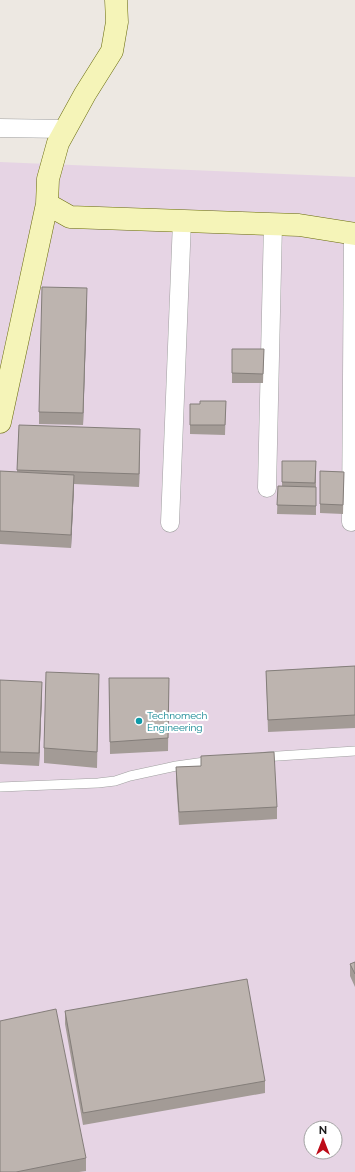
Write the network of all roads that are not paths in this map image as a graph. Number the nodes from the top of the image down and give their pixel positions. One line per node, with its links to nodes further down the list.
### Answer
1 (116, 0): 3 (street)
2 (0, 128): 3 (street)
3 (66, 129): 4 (street)
4 (47, 204): 5 (street); 8 (street)
5 (182, 221): 6 (street); 10 (street)
6 (273, 224): 7 (street); 9 (street)
7 (354, 234): 11 (street)
8 (0, 422)
9 (267, 488)
10 (170, 522)
11 (350, 522)
12 (355, 751): 13 (lane)
13 (254, 758)
14 (223, 760): 15 (lane)
15 (0, 787)

